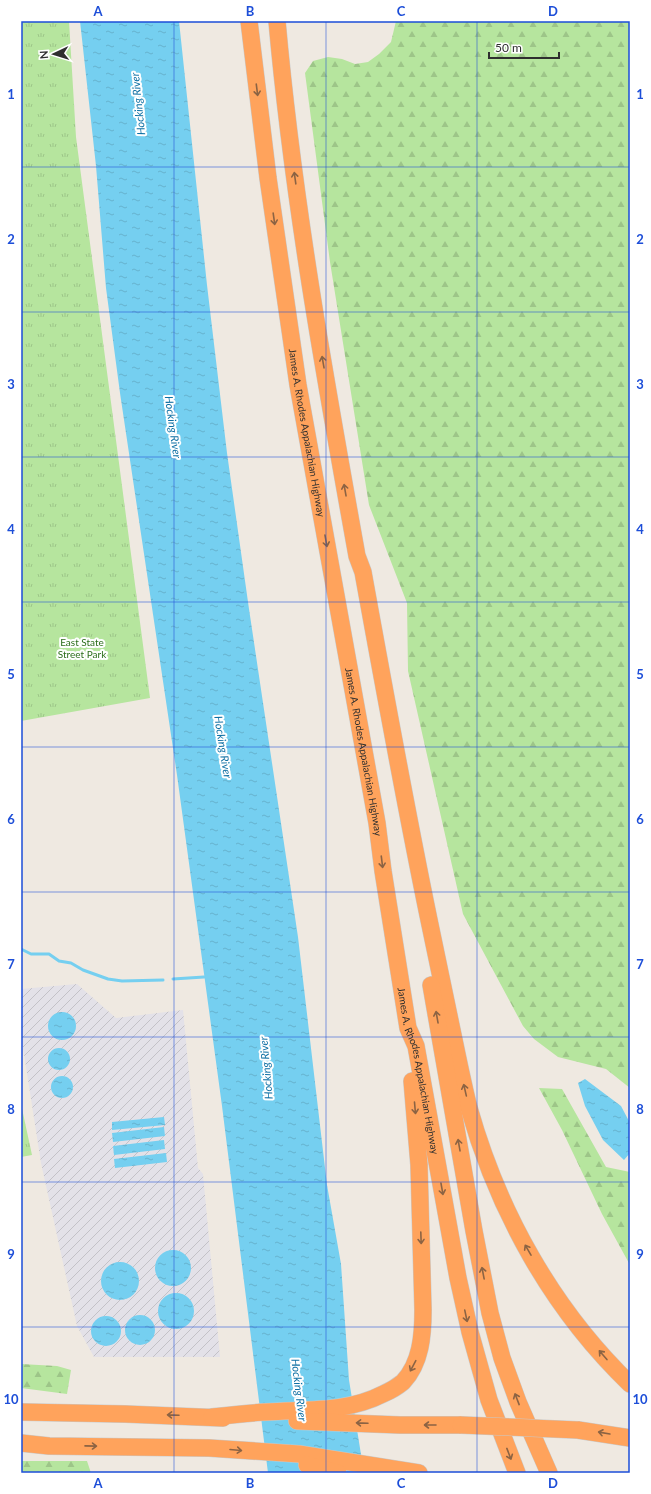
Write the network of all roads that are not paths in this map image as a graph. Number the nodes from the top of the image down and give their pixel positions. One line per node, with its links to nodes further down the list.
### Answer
1 (249, 21): 4 (highway, James A. Rhodes Appalachian Highway, one-way to 4)
2 (277, 21): 3 (highway, one-way to 2)
3 (357, 556): 5 (highway, one-way to 3); 18 (highway, one-way to 3)
4 (408, 1028): 9 (highway, one-way to 9); 17 (highway, James A. Rhodes Appalachian Highway, one-way to 17)
5 (630, 1384)
6 (21, 1408): 8 (highway)
7 (21, 1412): 8 (highway)
8 (43, 1412): 9 (highway, one-way to 8)
9 (212, 1417): 10 (highway, one-way to 9, bridge)
10 (630, 1438)
11 (21, 1443): 12 (highway)
12 (50, 1446): 13 (highway); 14 (highway, one-way to 14)
13 (21, 1449)
14 (263, 1452): 15 (highway); 16 (highway)
15 (414, 1472)
16 (338, 1473)
17 (517, 1473)
18 (549, 1473)

